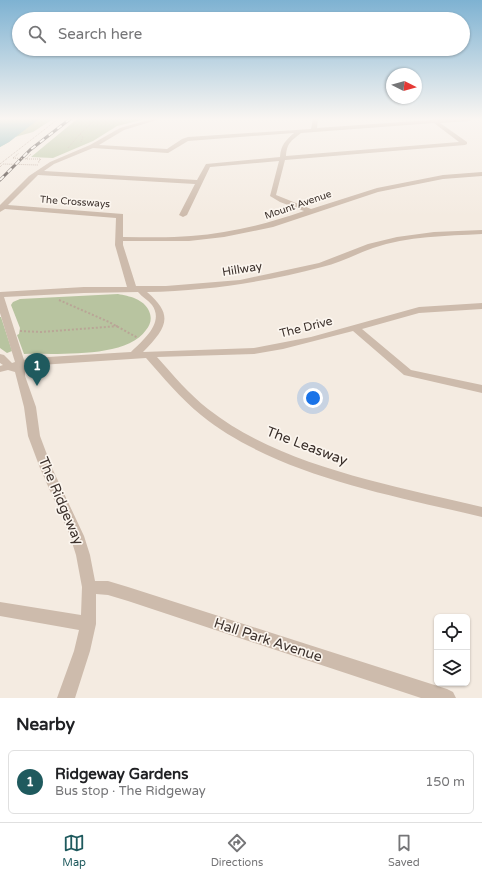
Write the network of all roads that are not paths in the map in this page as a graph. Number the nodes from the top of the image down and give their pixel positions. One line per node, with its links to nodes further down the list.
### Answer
1 (79, 152): 5 (street)
2 (284, 152): 4 (street)
3 (361, 152): 4 (street)
4 (283, 158): 7 (street); 9 (street)
5 (36, 173): 7 (street); 8 (street)
6 (482, 174): 9 (street, Mount Avenue)
7 (199, 182): 10 (street)
8 (1, 208): 12 (street, The Crossways)
9 (310, 211): 12 (street, Mount Avenue)
10 (183, 215)
11 (482, 232): 13 (street, Hillway)
12 (119, 240): 13 (street, The Crossways)
13 (136, 288): 14 (street, Hillway); 18 (street)
14 (0, 295)
15 (0, 298): 20 (street, The Ridgeway)
16 (482, 306): 17 (street, The Drive)
17 (355, 328): 18 (street, The Drive); 21 (street)
18 (148, 349): 20 (street); 22 (street, The Leasway)
19 (0, 357): 20 (street)
20 (12, 368): 23 (street, The Ridgeway)
21 (482, 389)
22 (482, 512)
23 (89, 587): 25 (street, The Ridgeway); 27 (street, Hall Park Avenue)
24 (0, 609): 25 (street)
25 (88, 624): 26 (street, The Ridgeway)
26 (66, 698)
27 (447, 698)

